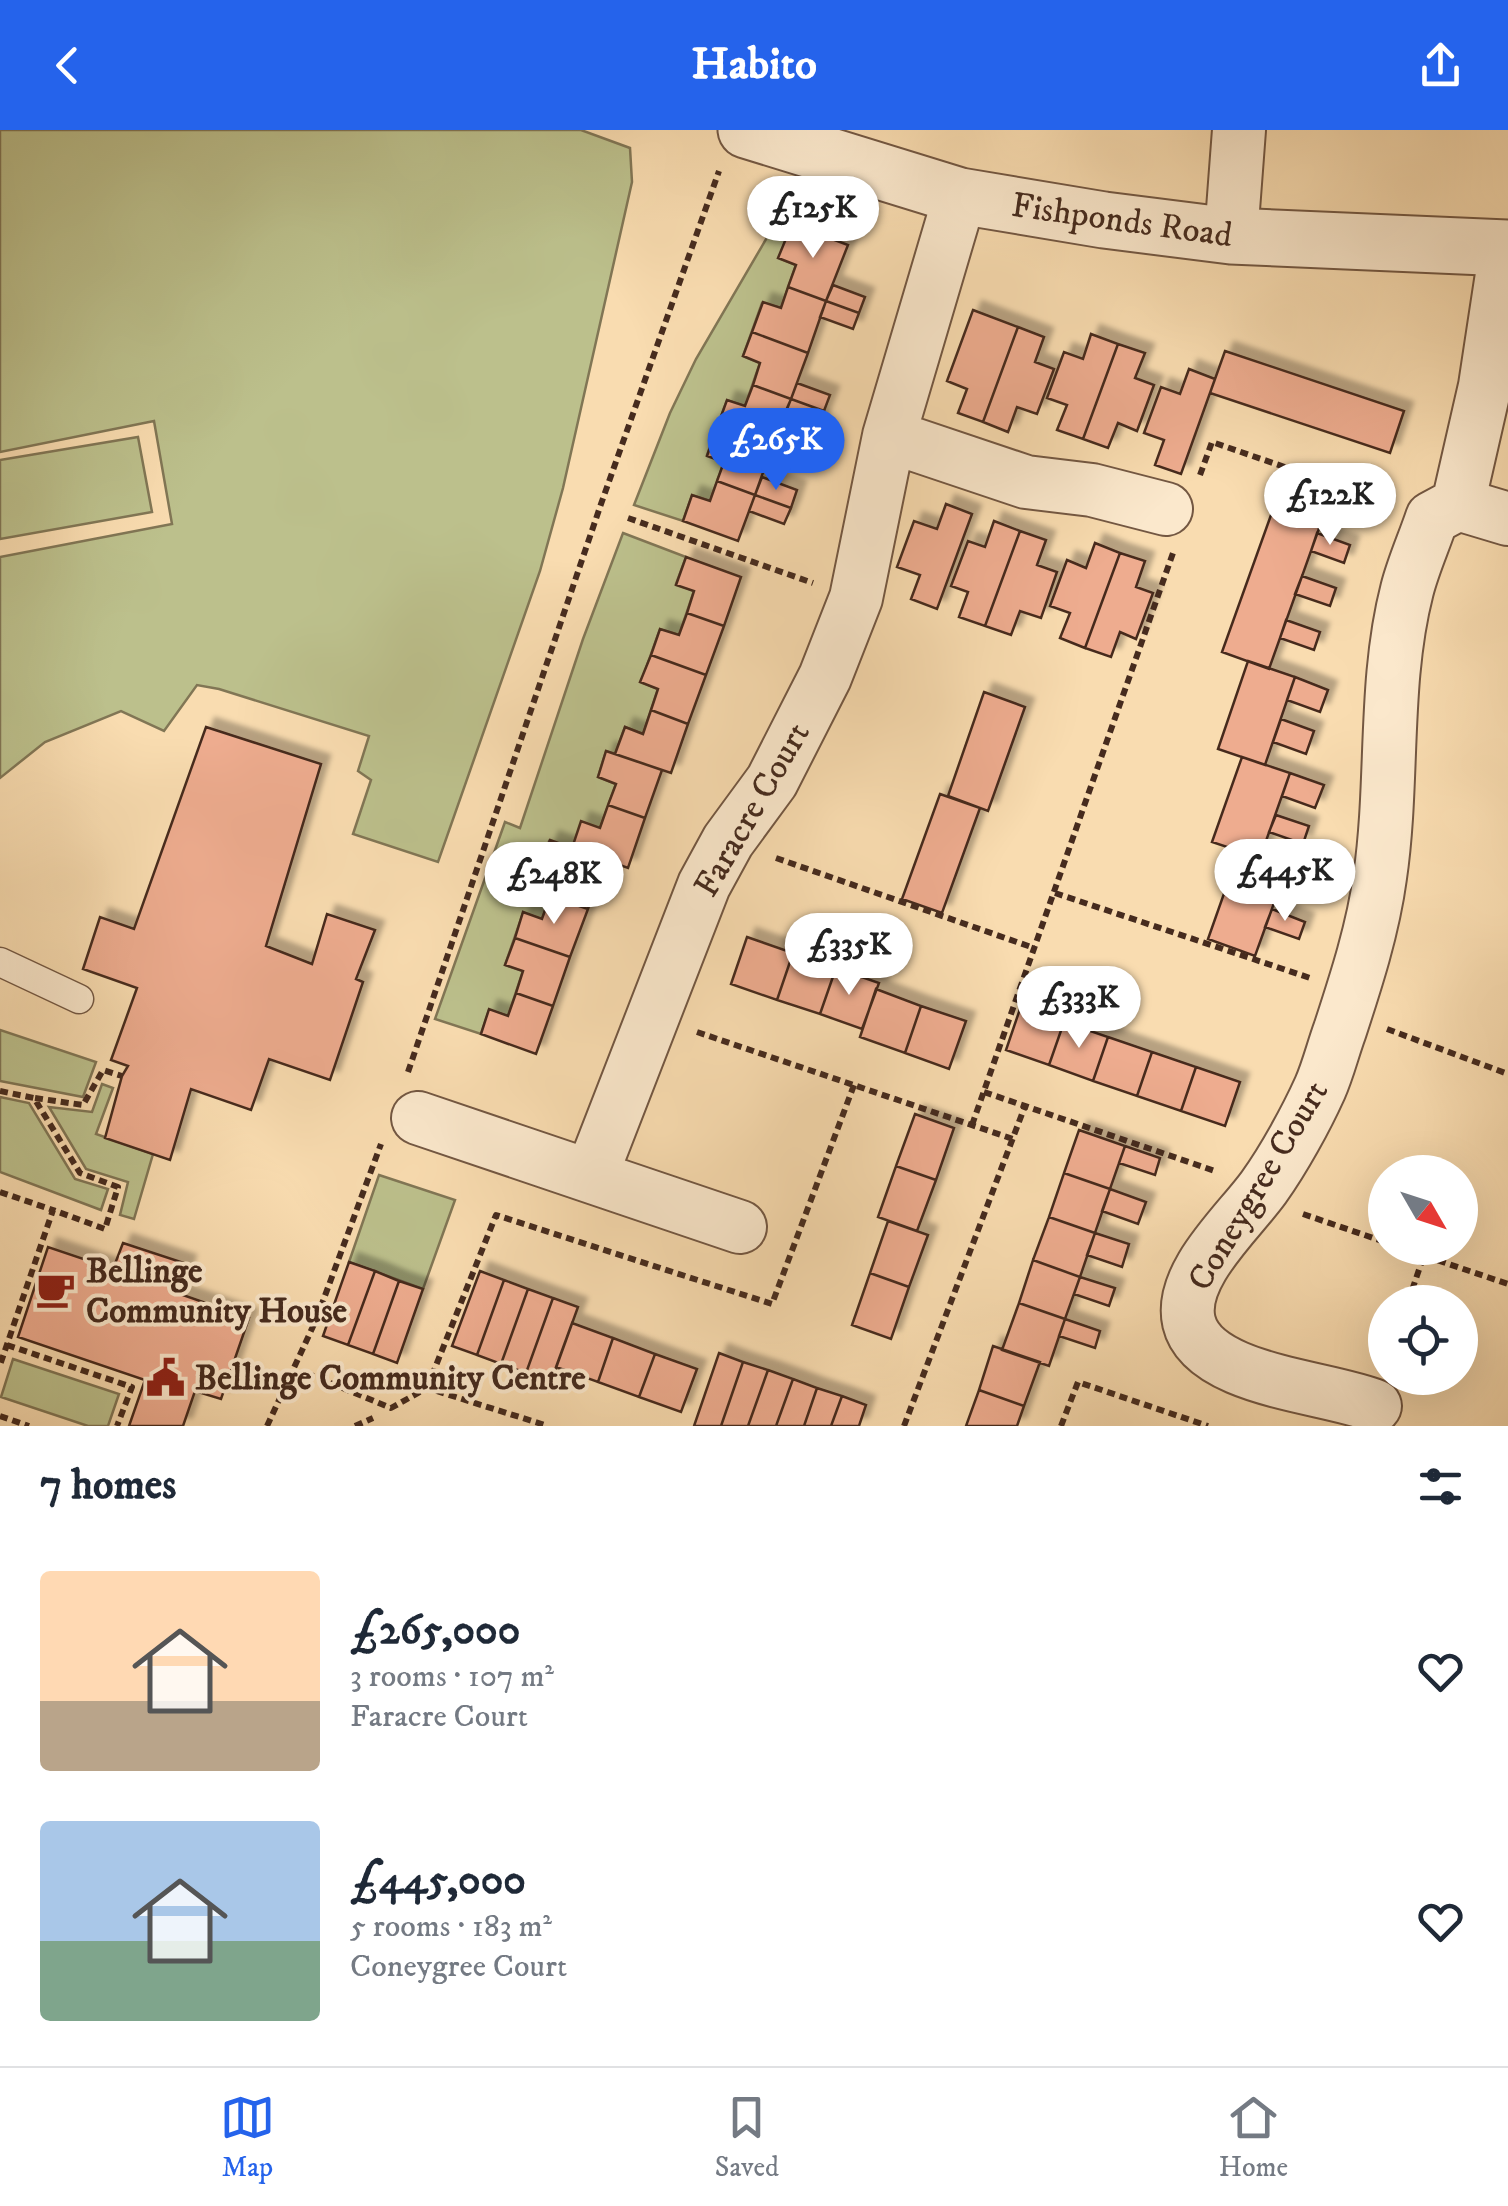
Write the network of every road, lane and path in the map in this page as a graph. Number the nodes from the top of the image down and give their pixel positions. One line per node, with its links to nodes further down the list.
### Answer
1 (1239, 130): 4 (street)
2 (733, 149): 3 (street, Fishponds Road); 25 (path)
3 (960, 196): 4 (street, Fishponds Road); 6 (street, Faracre Court)
4 (1231, 236): 5 (street, Fishponds Road)
5 (1507, 248): 8 (street, Coneygree Court)
6 (889, 436): 7 (street); 11 (street, Faracre Court)
7 (1181, 507): 8 (path); 13 (path)
8 (1445, 511): 10 (street); 17 (street, Coneygree Court)
9 (628, 518): 11 (path)
10 (1508, 519)
11 (856, 598): 12 (street, Faracre Court)
12 (728, 841): 14 (path); 18 (street, Faracre Court)
13 (1055, 893): 14 (path); 17 (path)
14 (1034, 948): 22 (path)
15 (0, 962): 16 (lane)
16 (79, 999)
17 (1350, 1003): 19 (path); 30 (street, Coneygree Court)
18 (652, 1017): 26 (path); 28 (street, Faracre Court)
19 (1508, 1074)
20 (122, 1076): 23 (path)
21 (0, 1091): 23 (path)
22 (984, 1092): 24 (path); 26 (path)
23 (34, 1098): 31 (path)
24 (1025, 1106): 27 (path); 30 (path)
25 (401, 1116): 28 (street); 44 (path)
26 (972, 1125): 27 (path)
27 (1014, 1138): 47 (path)
28 (592, 1176): 32 (street)
29 (0, 1192): 31 (path)
30 (1259, 1192): 33 (path); 39 (street, Coneygree Court)
31 (54, 1210): 36 (path)
32 (740, 1227)
33 (1368, 1235)
34 (1451, 1265): 35 (path)
35 (1508, 1284)
36 (7, 1345): 37 (path); 43 (path)
37 (0, 1365)
38 (306, 1373): 46 (path)
39 (1374, 1406)
40 (0, 1416): 42 (path)
41 (372, 1418): 45 (path)
42 (29, 1426)
43 (116, 1426)
44 (267, 1426)
45 (356, 1426)
46 (548, 1426)
47 (904, 1426)
48 (1062, 1426): 49 (path)
49 (1208, 1426)

